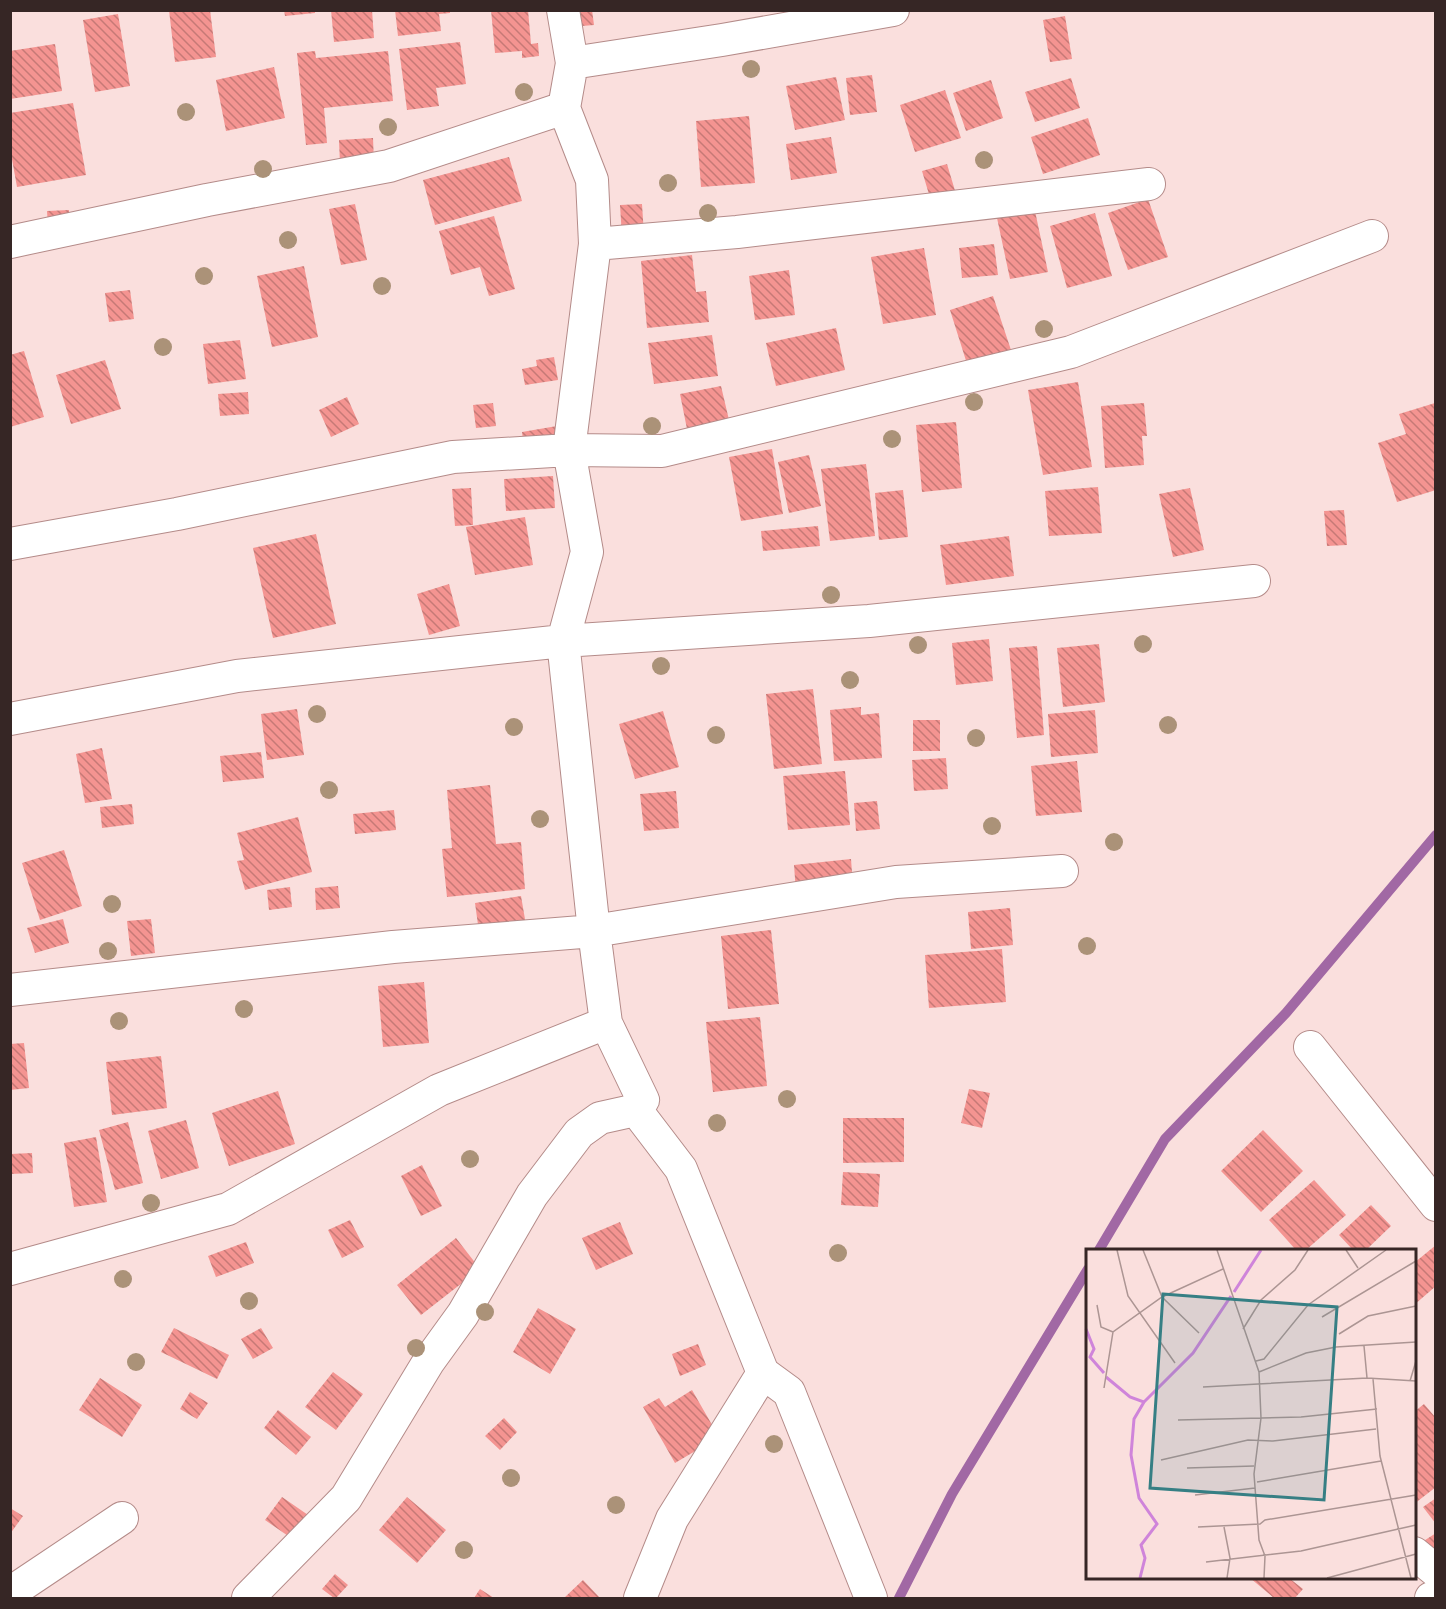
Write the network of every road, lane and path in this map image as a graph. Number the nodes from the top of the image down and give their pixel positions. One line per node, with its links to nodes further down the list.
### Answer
1 (563, 10): 3 (street)
2 (893, 10): 3 (street)
3 (572, 63): 4 (street)
4 (564, 108): 7 (street); 8 (street)
5 (1149, 184): 8 (street)
6 (1372, 236): 9 (street)
7 (10, 242)
8 (595, 244): 9 (street)
9 (569, 450): 10 (street); 12 (street)
10 (10, 544)
11 (1254, 582): 12 (street)
12 (563, 641): 13 (street); 15 (street)
13 (10, 719)
14 (1062, 871): 15 (street)
15 (594, 931): 16 (street); 17 (street)
16 (10, 990)
17 (606, 1023): 19 (street); 21 (street)
18 (1310, 1047): 20 (street)
19 (636, 1110): 22 (street); 28 (street)
20 (1436, 1205)
21 (10, 1269)
22 (763, 1373): 29 (street); 30 (street)
23 (122, 1518): 26 (street)
24 (1416, 1555): 25 (street)
25 (1436, 1571)
26 (10, 1593)
27 (1436, 1596): 31 (street)
28 (248, 1599)
29 (640, 1599)
30 (871, 1599)
31 (1431, 1599)

